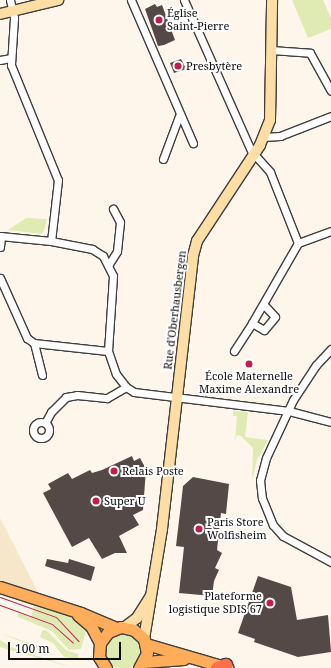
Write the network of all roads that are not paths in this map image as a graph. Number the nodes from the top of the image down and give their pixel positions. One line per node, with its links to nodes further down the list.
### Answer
1 (10, 0): 7 (street)
2 (58, 0): 6 (main road)
3 (131, 0): 13 (street)
4 (184, 0): 17 (street)
5 (272, 0): 9 (main road, Rue d'Oberhausbergen)
6 (31, 3): 7 (main road)
7 (14, 10): 8 (main road); 10 (street)
8 (0, 14)
9 (271, 50): 12 (street); 15 (main road, Rue d'Oberhausbergen)
10 (10, 58): 11 (street); 22 (street)
11 (0, 60)
12 (331, 91)
13 (179, 116): 16 (street); 18 (street)
14 (331, 116): 15 (street)
15 (263, 137): 17 (main road, Rue d'Oberhausbergen)
16 (193, 143)
17 (254, 154): 23 (street); 35 (main road, Rue d'Oberhausbergen)
18 (163, 159)
19 (113, 209): 25 (street)
20 (331, 231): 23 (street)
21 (1, 236): 22 (street); 24 (street)
22 (51, 241): 25 (street)
23 (298, 243): 27 (street)
24 (0, 247)
25 (109, 264): 31 (street)
26 (0, 279): 29 (street)
27 (264, 305): 28 (street); 28 (street)
28 (252, 323): 32 (street)
29 (34, 343): 31 (street); 33 (street)
30 (331, 349): 36 (street)
31 (108, 351): 34 (street)
32 (234, 351)
33 (42, 375)
34 (126, 387): 35 (street); 38 (street)
35 (177, 398): 36 (street); 41 (main road, Rue d'Oberhausbergen)
36 (289, 411): 37 (street); 39 (street)
37 (331, 422)
38 (45, 423)
39 (331, 562)
40 (0, 587): 42 (main road)
41 (151, 595): 43 (main road, Rue d'Oberhausbergen); 44 (main road, Rue d'Oberhausbergen)
42 (69, 609): 43 (main road); 45 (main road)
43 (121, 627): 44 (main road); 45 (main road)
44 (145, 642): 46 (main road); 48 (main road)
45 (100, 643): 47 (main road)
46 (142, 665): 48 (main road)
47 (105, 667)
48 (221, 667)

